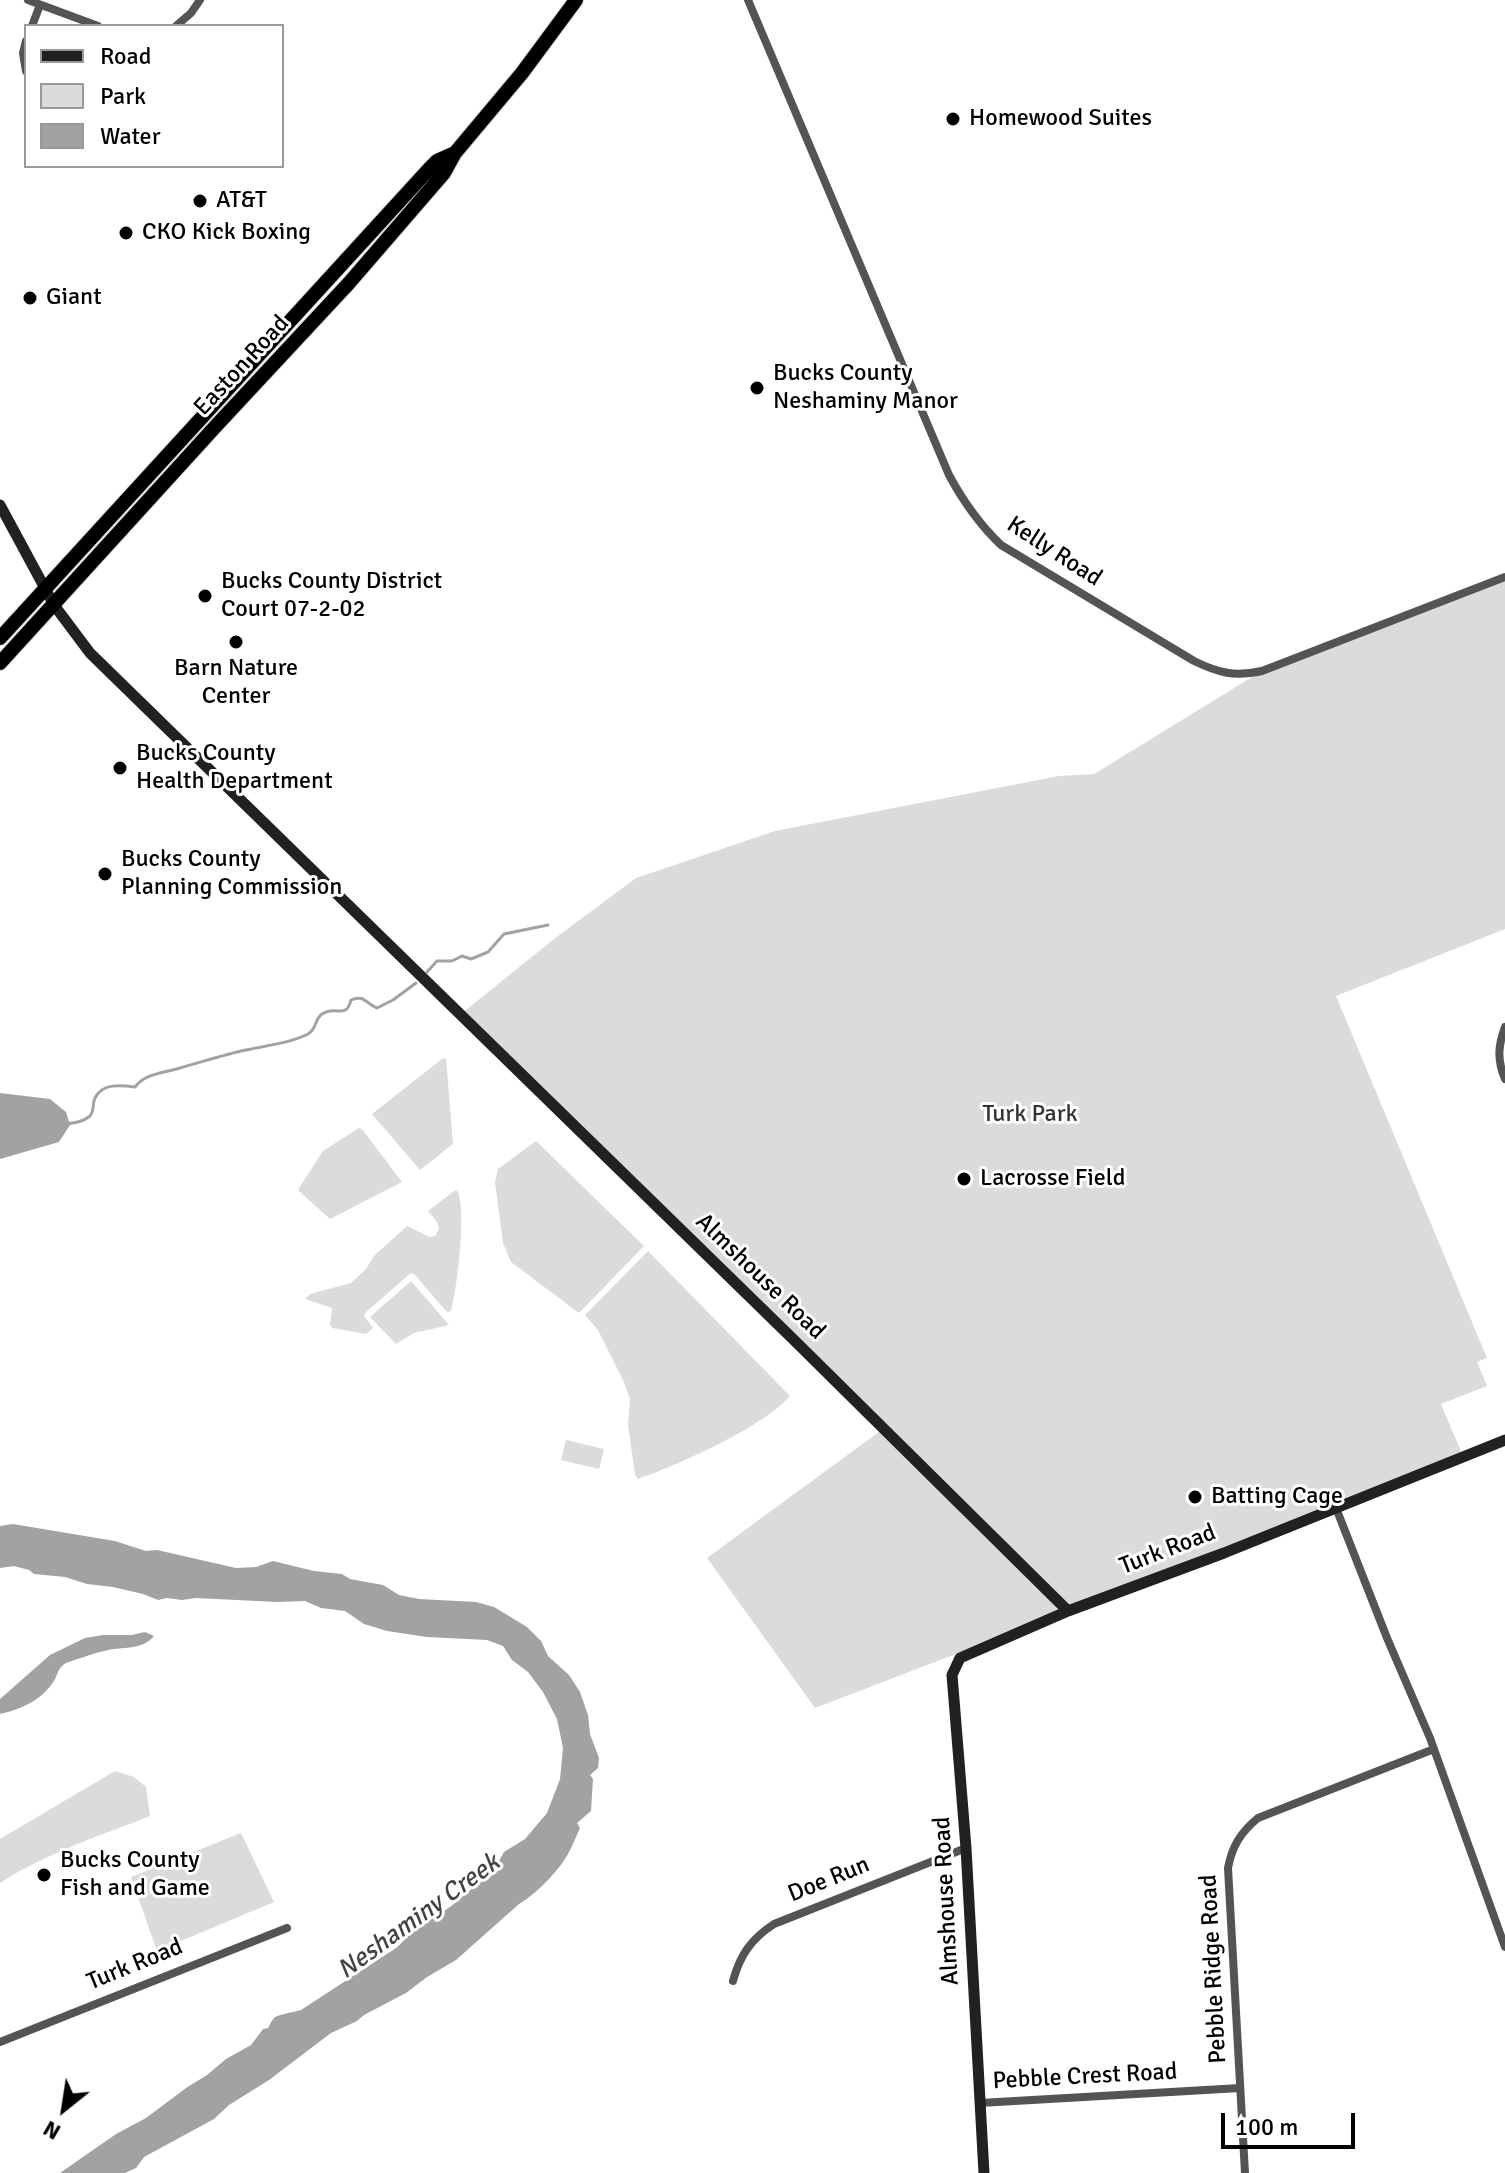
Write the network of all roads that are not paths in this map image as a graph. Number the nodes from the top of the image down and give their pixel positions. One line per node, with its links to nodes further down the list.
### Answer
1 (28, 0): 5 (street)
2 (200, 0): 8 (street)
3 (576, 0): 9 (highway, Easton Road)
4 (748, 0): 11 (street, Kelly Road)
5 (40, 5): 6 (street); 7 (street)
6 (33, 24)
7 (92, 24)
8 (178, 24)
9 (455, 153): 12 (highway, Easton Road); 13 (highway, Easton Road)
10 (0, 505): 12 (street, Almshouse Road)
11 (1505, 577)
12 (45, 589): 13 (street, Almshouse Road); 14 (highway, Easton Road)
13 (54, 605): 15 (highway, Easton Road); 20 (street, Almshouse Road)
14 (0, 638)
15 (0, 663)
16 (1505, 1027): 17 (street)
17 (1505, 1079)
18 (1505, 1440): 19 (street, Turk Road)
19 (1336, 1508): 20 (street, Turk Road); 21 (street)
20 (1068, 1611): 22 (street, Almshouse Road)
21 (1434, 1749): 24 (street); 27 (street, Pebble Ridge Road)
22 (966, 1848): 25 (street, Doe Run); 28 (street, Almshouse Road)
23 (287, 1928): 26 (street, Turk Road)
24 (1505, 1947)
25 (733, 1981)
26 (0, 2042)
27 (1240, 2088): 28 (street, Pebble Crest Road); 30 (street, Pebble Ridge Road)
28 (980, 2103): 29 (street, Almshouse Road)
29 (984, 2173)
30 (1245, 2173)

